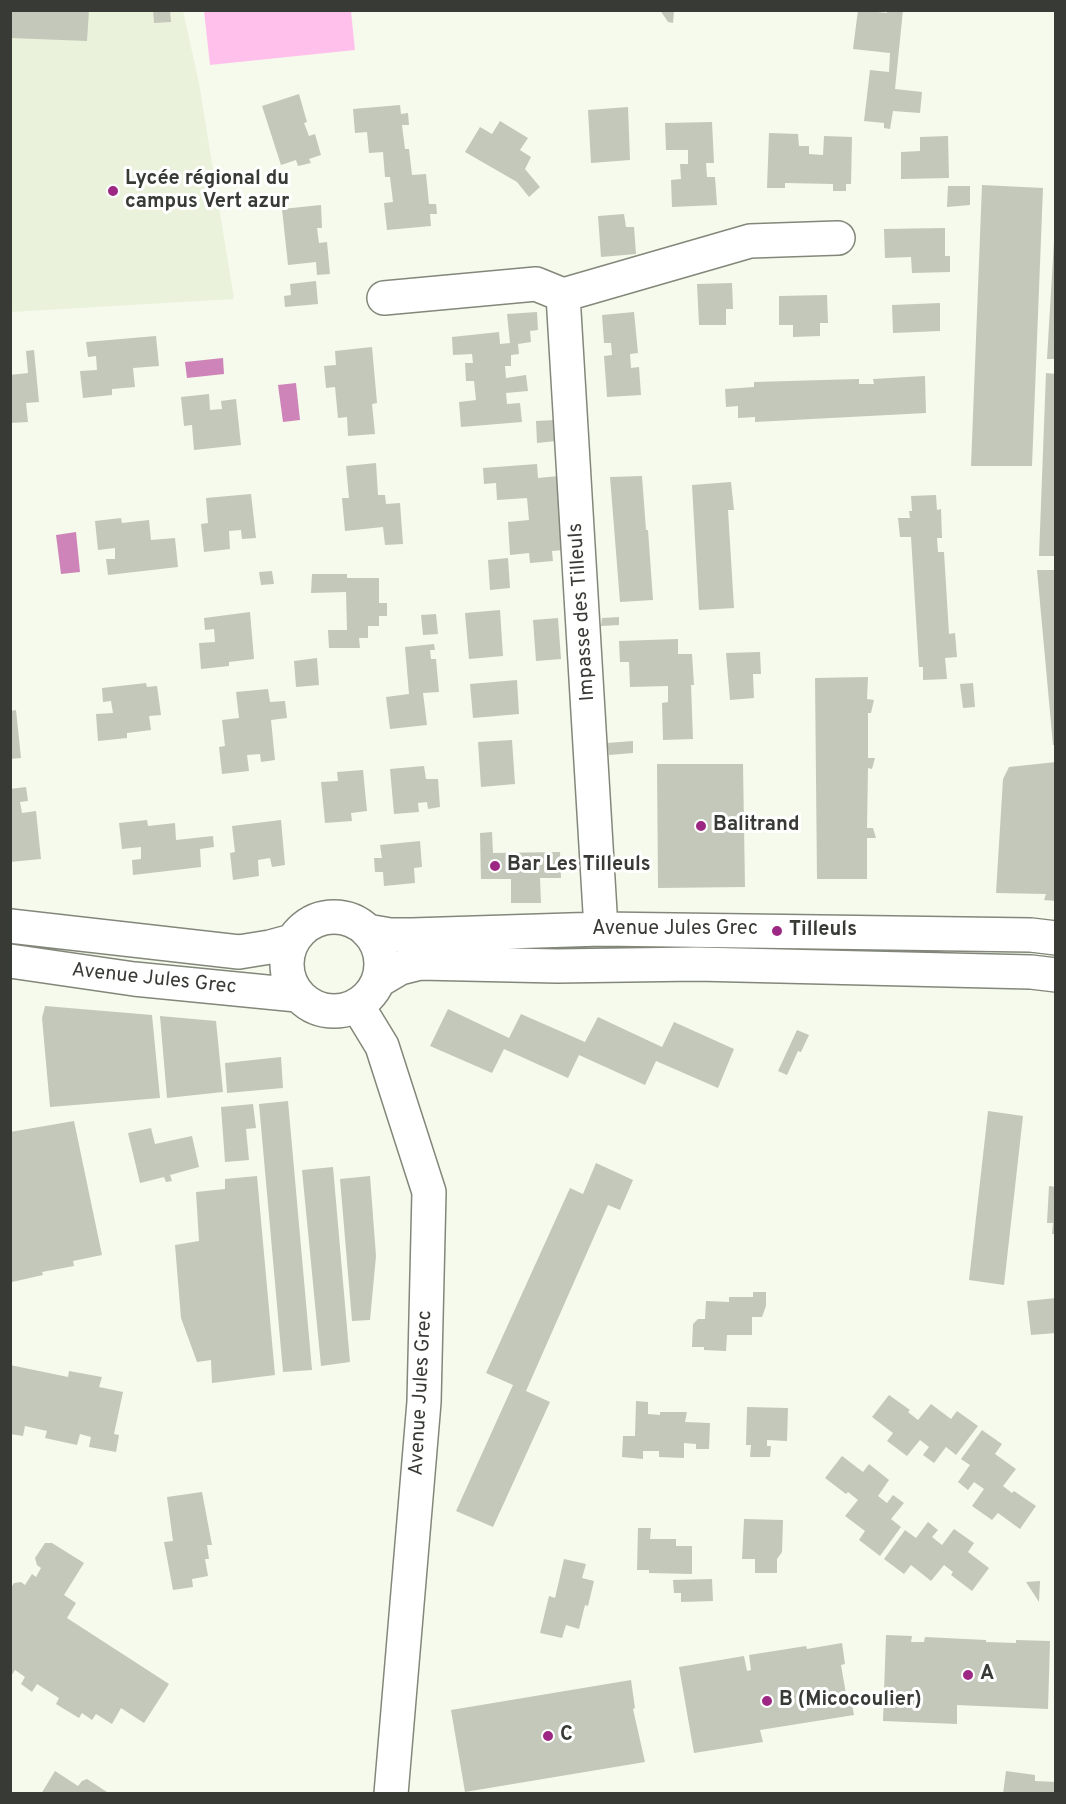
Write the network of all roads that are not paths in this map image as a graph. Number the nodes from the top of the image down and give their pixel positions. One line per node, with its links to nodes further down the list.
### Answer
1 (838, 238): 2 (street)
2 (563, 296): 3 (street); 5 (street, Impasse des Tilleuls)
3 (384, 298)
4 (10, 926): 8 (street, Avenue Jules Grec)
5 (601, 929): 6 (street, Avenue Jules Grec); 7 (street, Avenue Jules Grec)
6 (367, 931): 8 (street); 11 (street)
7 (1056, 938)
8 (292, 941): 12 (street)
9 (10, 962): 12 (street, Avenue Jules Grec)
10 (1056, 975): 11 (street, Avenue Jules Grec)
11 (368, 993): 12 (street); 13 (street, Avenue Jules Grec)
12 (297, 994)
13 (391, 1794)

